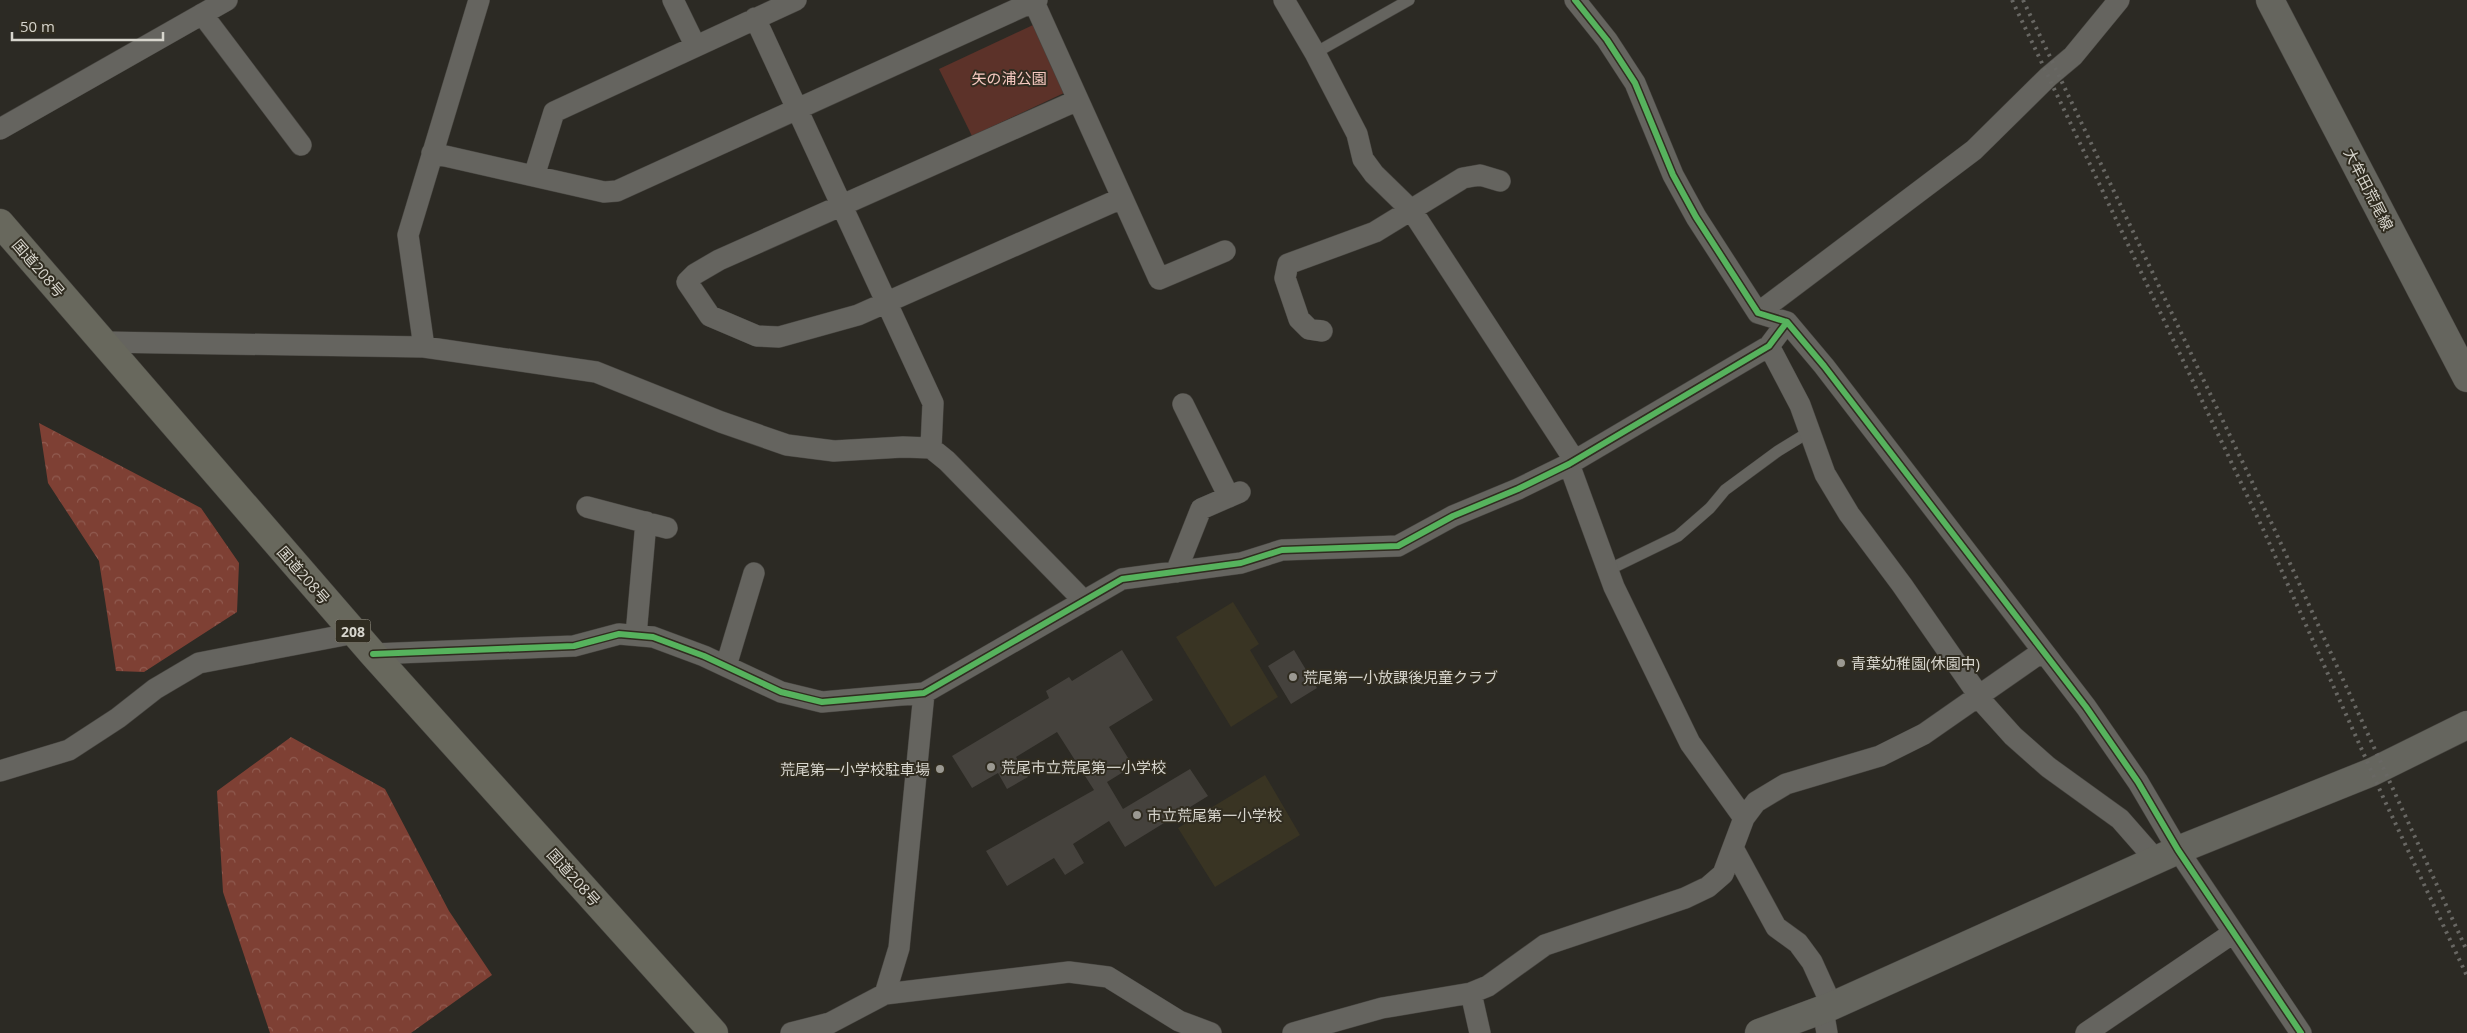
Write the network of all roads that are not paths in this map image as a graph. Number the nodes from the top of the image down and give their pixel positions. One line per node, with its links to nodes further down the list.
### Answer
1 (226, 0): 11 (street)
2 (479, 0): 19 (street)
3 (673, 0): 13 (street)
4 (796, 0): 12 (street)
5 (1284, 0): 14 (street)
6 (1409, 0): 14 (lane)
7 (1575, 0): 28 (street)
8 (2119, 0): 28 (street)
9 (2270, 0): 34 (street, 大牟田荒尾線)
10 (1035, 1): 15 (street); 16 (street)
11 (202, 14): 17 (street); 18 (street)
12 (756, 18): 13 (street); 16 (street)
13 (695, 46): 20 (street)
14 (1315, 53): 24 (street)
15 (1078, 100): 22 (street); 23 (street)
16 (799, 108): 20 (street); 23 (street)
17 (0, 129)
18 (301, 145)
19 (432, 153): 20 (street); 33 (street)
20 (534, 176)
21 (1500, 181): 24 (street)
22 (1122, 198): 26 (street); 27 (street)
23 (842, 206): 27 (street); 27 (street)
24 (1412, 211): 30 (street); 38 (street)
25 (0, 223): 31 (highway, 国道208号 / 208)
26 (1225, 252)
27 (885, 303): 37 (street)
28 (1758, 313): 29 (street)
29 (1787, 322): 32 (street); 48 (street)
30 (1322, 331)
31 (104, 342): 33 (street); 46 (highway, 国道208号 / 208)
32 (1769, 346): 36 (street); 38 (street)
33 (424, 347): 37 (street)
34 (2467, 378)
35 (1184, 404): 43 (street)
36 (1809, 432): 42 (lane); 52 (street)
37 (931, 448): 45 (street)
38 (1572, 462): 42 (street); 43 (street)
39 (587, 507): 40 (street)
40 (646, 522): 41 (street); 47 (street)
41 (667, 528)
42 (1608, 570): 55 (street)
43 (1176, 572): 45 (street)
44 (754, 573): 50 (street)
45 (1084, 601): 51 (street)
46 (355, 633): 49 (highway, 国道208号 / 208); 54 (street)
47 (636, 635): 49 (street); 50 (street)
48 (2043, 651): 52 (street); 57 (street)
49 (373, 654): 62 (highway, 国道208号 / 208)
50 (726, 666): 51 (street)
51 (924, 693): 60 (street)
52 (1979, 697): 55 (street); 57 (street)
53 (2467, 724): 57 (street)
54 (0, 771)
55 (1744, 818): 56 (street)
56 (1733, 848): 59 (street); 61 (street)
57 (2167, 855): 58 (street); 61 (street)
58 (2233, 933): 68 (street); 69 (street)
59 (1471, 993): 65 (street); 66 (street)
60 (886, 994): 63 (street); 64 (street)
61 (1828, 1016): 67 (street)
62 (714, 1033)
63 (791, 1033)
64 (1211, 1033)
65 (1293, 1033)
66 (1480, 1033)
67 (1759, 1033)
68 (2086, 1033)
69 (2301, 1033)

